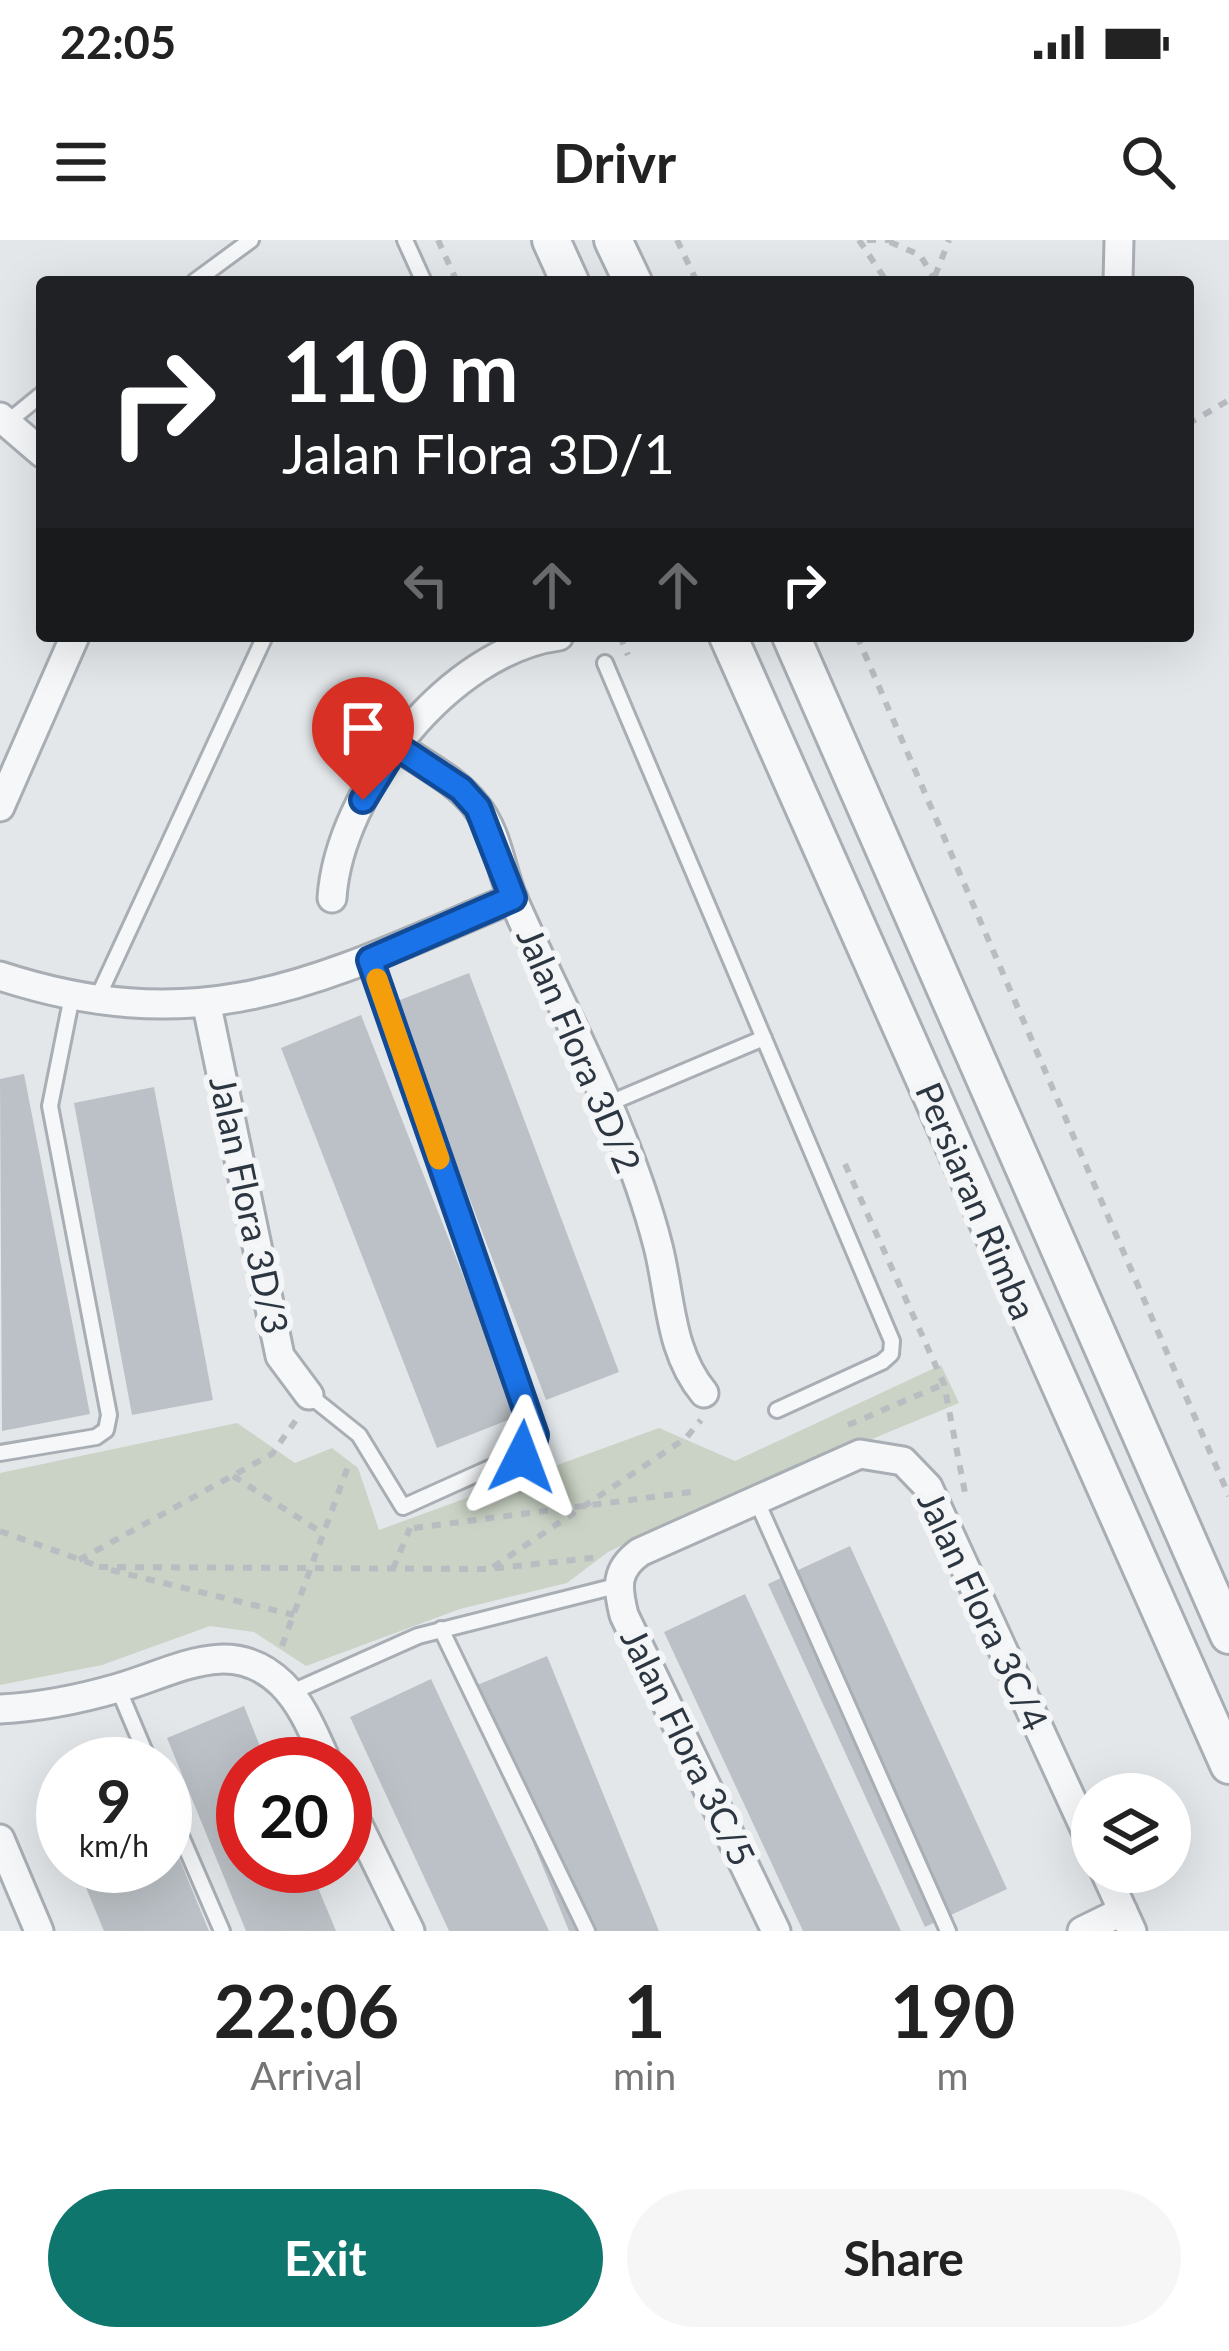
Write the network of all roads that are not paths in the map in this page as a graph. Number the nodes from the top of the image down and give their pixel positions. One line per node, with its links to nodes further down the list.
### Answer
1 (251, 240): 6 (lane)
2 (405, 240): 7 (lane)
3 (550, 240): 8 (street)
4 (613, 240): 9 (street)
5 (1119, 240): 10 (street)
6 (202, 276)
7 (421, 276)
8 (567, 276)
9 (629, 276)
10 (1118, 276)
11 (36, 398): 12 (lane)
12 (2, 424): 13 (street)
13 (36, 449)
14 (72, 642): 21 (street)
15 (262, 642): 26 (lane)
16 (532, 642): 20 (street)
17 (731, 642): 43 (street, Persiaran Rimba)
18 (794, 642): 37 (street, Persiaran Rimba)
19 (604, 663): 28 (lane)
20 (396, 746): 22 (street); 23 (street, Jalan Flora 3D/2)
21 (0, 807)
22 (332, 898)
23 (513, 898): 24 (street); 29 (street, Jalan Flora 3D/2)
24 (370, 960): 27 (street); 31 (lane)
25 (0, 976): 26 (street)
26 (84, 998): 27 (street); 33 (lane)
27 (208, 1006): 31 (street, Jalan Flora 3D/3)
28 (764, 1038): 29 (lane); 32 (lane)
29 (605, 1105): 30 (street, Jalan Flora 3D/2)
30 (704, 1393)
31 (308, 1395)
32 (778, 1411)
33 (0, 1453)
34 (755, 1497): 35 (street, Jalan Flora 3C/5); 44 (street, Jalan Flora 3C/4); 55 (lane)
35 (616, 1586): 36 (lane); 54 (street, Jalan Flora 3C/5)
36 (441, 1629): 38 (lane); 53 (lane)
37 (1229, 1635)
38 (272, 1677): 39 (street); 42 (street)
39 (118, 1688): 40 (street); 41 (lane)
40 (0, 1709)
41 (139, 1737)
42 (311, 1737)
43 (1229, 1765)
44 (1071, 1798)
45 (0, 1839): 50 (street)
46 (372, 1853): 52 (street)
47 (192, 1861): 51 (lane)
48 (1114, 1893): 49 (street)
49 (1127, 1921): 56 (street)
50 (39, 1931)
51 (222, 1931)
52 (410, 1931)
53 (587, 1931)
54 (776, 1931)
55 (948, 1931)
56 (1082, 1931)

